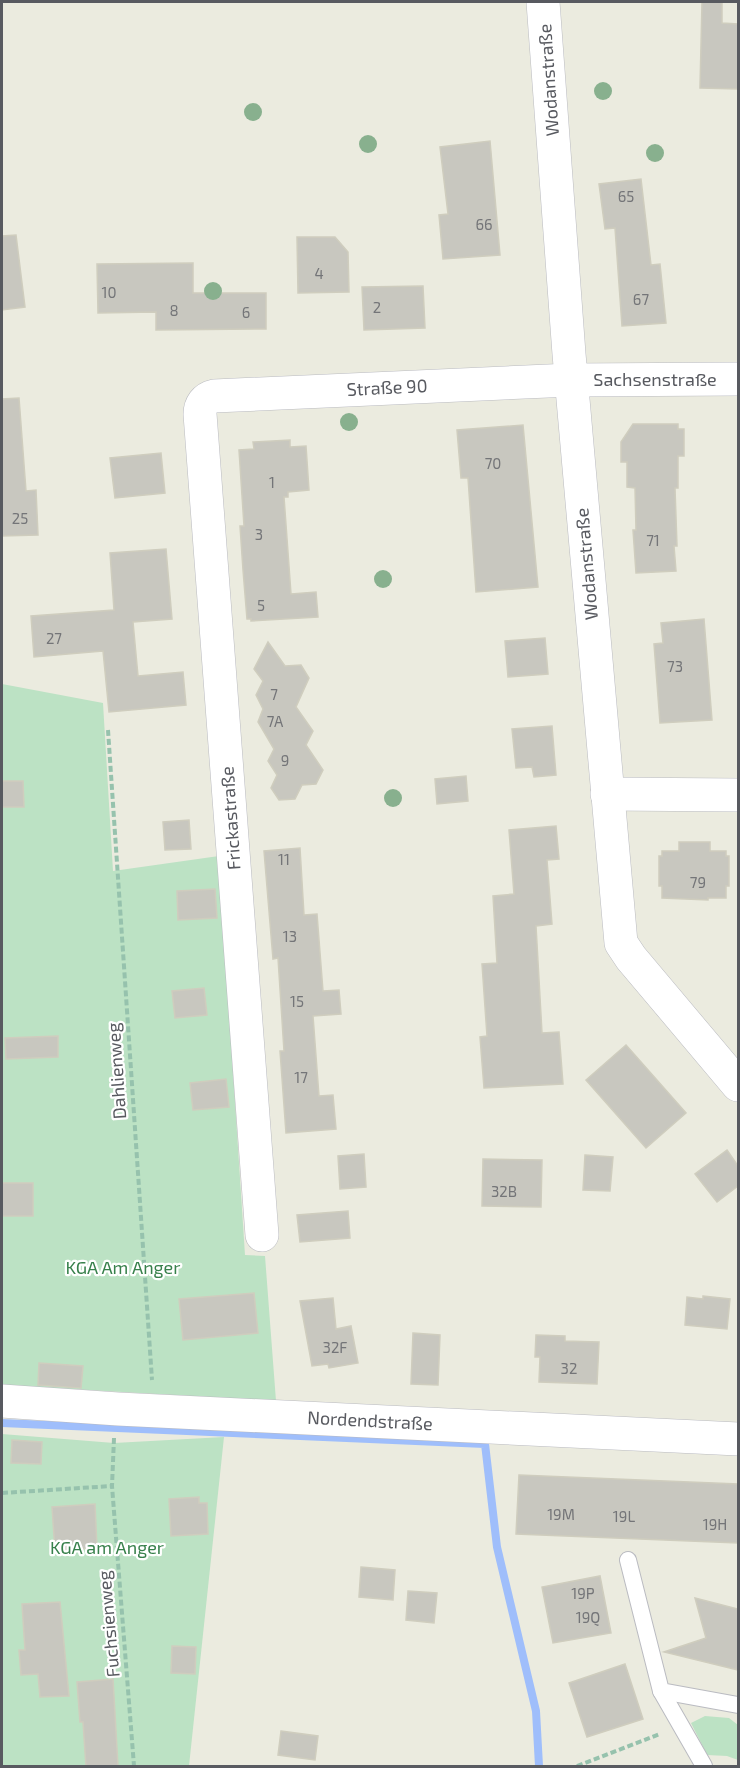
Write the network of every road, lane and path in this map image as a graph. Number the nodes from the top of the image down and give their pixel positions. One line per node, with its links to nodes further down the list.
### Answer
1 (543, 2): 3 (street, Wodanstraße)
2 (738, 379): 3 (street, Sachsenstraße)
3 (572, 380): 4 (street, Straße 90); 6 (street, Wodanstraße)
4 (204, 401): 9 (street, Frickastraße)
5 (108, 730): 11 (path, Dahlienweg)
6 (607, 794): 7 (street); 8 (street, Wodanstraße)
7 (738, 795)
8 (738, 1085)
9 (262, 1235)
10 (2, 1401): 11 (street, Nordendstraße)
11 (151, 1411): 12 (street, Nordendstraße)
12 (738, 1439)
13 (114, 1443): 14 (path, Fuchsienweg)
14 (112, 1486): 15 (path); 20 (path, Fuchsienweg)
15 (2, 1493)
16 (628, 1560): 17 (lane)
17 (660, 1691): 18 (lane); 19 (lane)
18 (738, 1705)
19 (680, 1726): 21 (path); 22 (lane)
20 (134, 1767)
21 (577, 1767)
22 (704, 1767)

